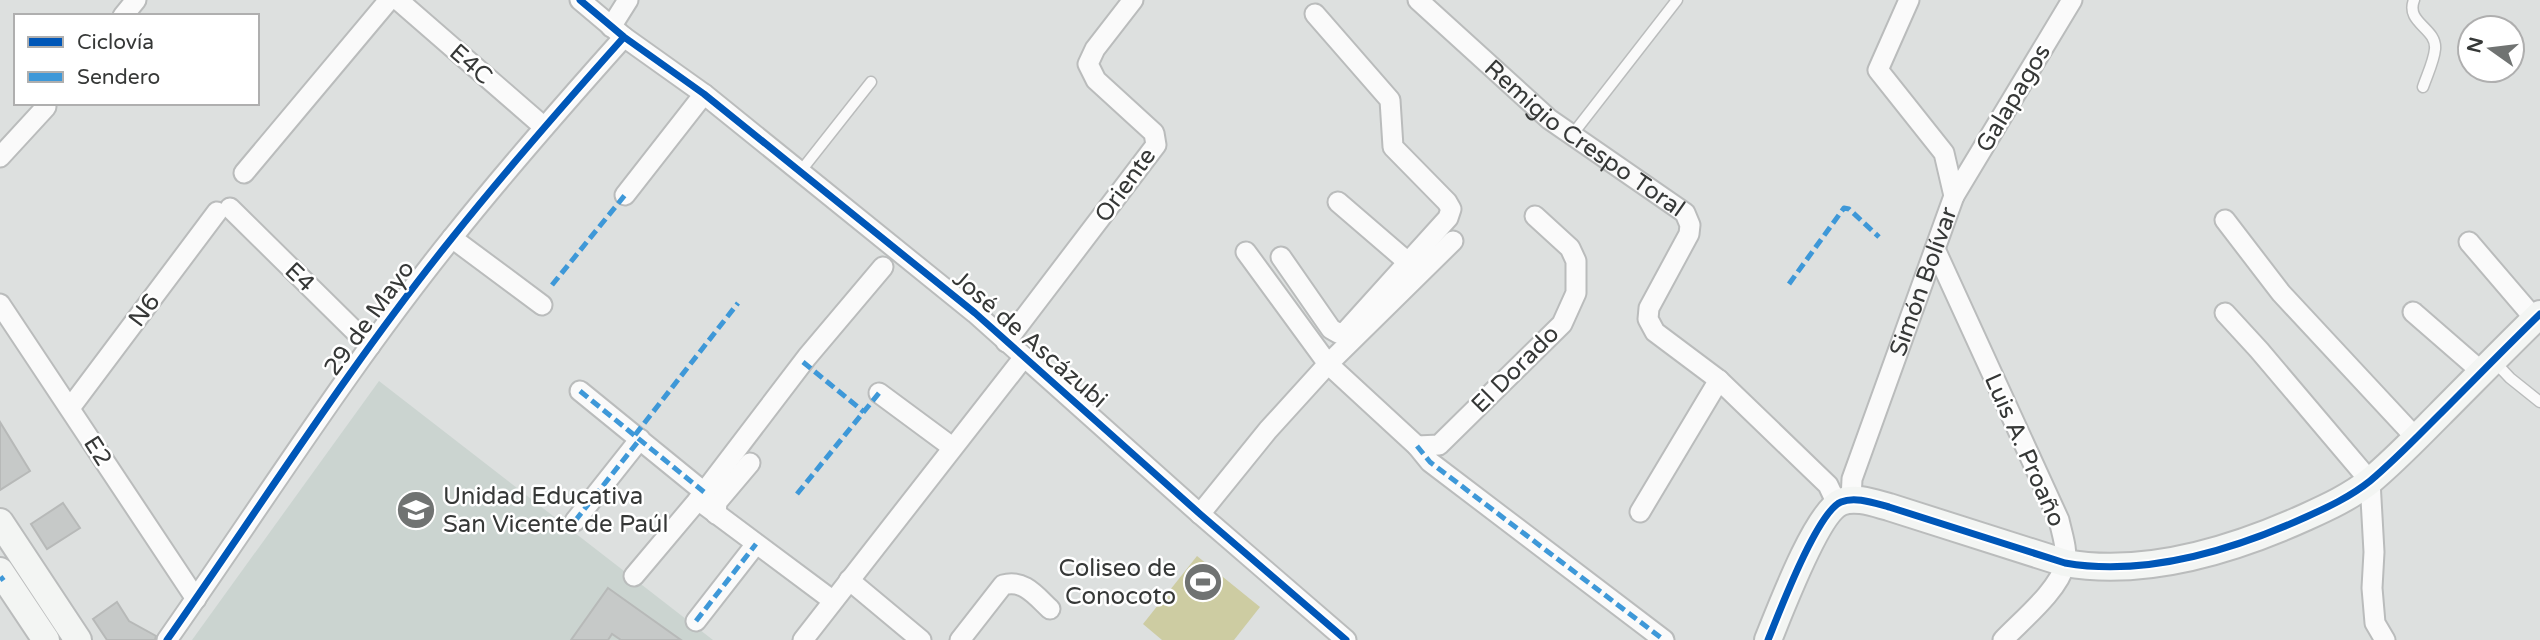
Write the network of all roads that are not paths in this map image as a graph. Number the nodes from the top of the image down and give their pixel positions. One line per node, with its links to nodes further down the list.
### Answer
1 (136, 0): 12 (street)
2 (389, 0): 23 (street)
3 (398, 0): 19 (street, E4C)
4 (580, 0): 14 (street, José de Ascázubi)
5 (628, 0): 14 (street, 29 de Mayo)
6 (1418, 0): 20 (street, Remigio Crespo Toral)
7 (1677, 0): 20 (lane)
8 (1909, 0): 25 (street, Simón Bolívar)
9 (2072, 0): 25 (street, Galapagos)
10 (2414, 0): 16 (lane)
11 (1131, 1): 43 (street, Oriente)
12 (125, 14)
13 (1315, 15): 37 (street)
14 (618, 32): 17 (street, José de Ascázubi); 19 (street, 29 de Mayo)
15 (871, 82): 22 (lane)
16 (2423, 87)
17 (704, 94): 22 (street, José de Ascázubi); 24 (street)
18 (46, 107): 21 (street)
19 (544, 127): 30 (street, 29 de Mayo)
20 (1572, 136): 48 (street, Remigio Crespo Toral)
21 (0, 157)
22 (800, 172): 43 (street, José de Ascázubi)
23 (244, 173)
24 (625, 195)
25 (1954, 196): 33 (street, Simón Bolívar)
26 (1338, 202): 37 (street)
27 (223, 210): 44 (street, E4); 52 (street, N6)
28 (1535, 216): 55 (street, El Dorado)
29 (2225, 220): 53 (street)
30 (452, 238): 39 (street); 44 (street, 29 de Mayo)
31 (1453, 241): 37 (street)
32 (2469, 242): 42 (street)
33 (1935, 249): 60 (street, Simón Bolívar); 67 (street, Luis A. Proaño)
34 (1246, 252): 46 (street)
35 (1281, 257): 37 (street)
36 (883, 267): 59 (street)
37 (1413, 268): 46 (street)
38 (0, 304): 52 (street, E2)
39 (542, 305)
40 (2413, 312): 47 (street)
41 (2225, 313): 58 (street)
42 (2537, 316): 47 (street)
43 (1006, 342): 45 (street, José de Ascázubi)
44 (370, 346): 71 (street, 29 de Mayo)
45 (1024, 357): 56 (street); 63 (street, José de Ascázubi)
46 (1328, 364): 55 (street); 63 (street)
47 (2488, 366): 51 (lane); 53 (street)
48 (1719, 380): 60 (street, Remigio Crespo Toral); 61 (street)
49 (580, 391): 54 (street)
50 (879, 393): 56 (street)
51 (2540, 402)
52 (70, 408): 71 (street, E2)
53 (2416, 438): 58 (street)
54 (640, 439): 59 (street); 64 (street)
55 (1417, 446): 82 (street)
56 (952, 447): 70 (street)
57 (750, 463): 62 (street)
58 (2370, 481): 67 (street); 85 (street)
59 (701, 496): 62 (street); 69 (street)
60 (1844, 502): 67 (street); 83 (street, Simón Bolívar)
61 (1640, 512)
62 (716, 514): 66 (street)
63 (1200, 514): 81 (street, José de Ascázubi)
64 (575, 521)
65 (0, 522): 76 (street)
66 (756, 544): 72 (street); 74 (street)
67 (2065, 563): 84 (street)
68 (1, 576): 75 (street)
69 (635, 576)
70 (849, 580): 72 (street); 79 (street)
71 (196, 599): 77 (street, 29 de Mayo)
72 (832, 600): 78 (street)
73 (1050, 609): 80 (street)
74 (696, 621)
75 (46, 640)
76 (78, 640)
77 (167, 640)
78 (803, 640)
79 (921, 640)
80 (960, 640)
81 (1346, 640)
82 (1664, 640)
83 (1768, 640)
84 (2003, 640)
85 (2385, 640)

